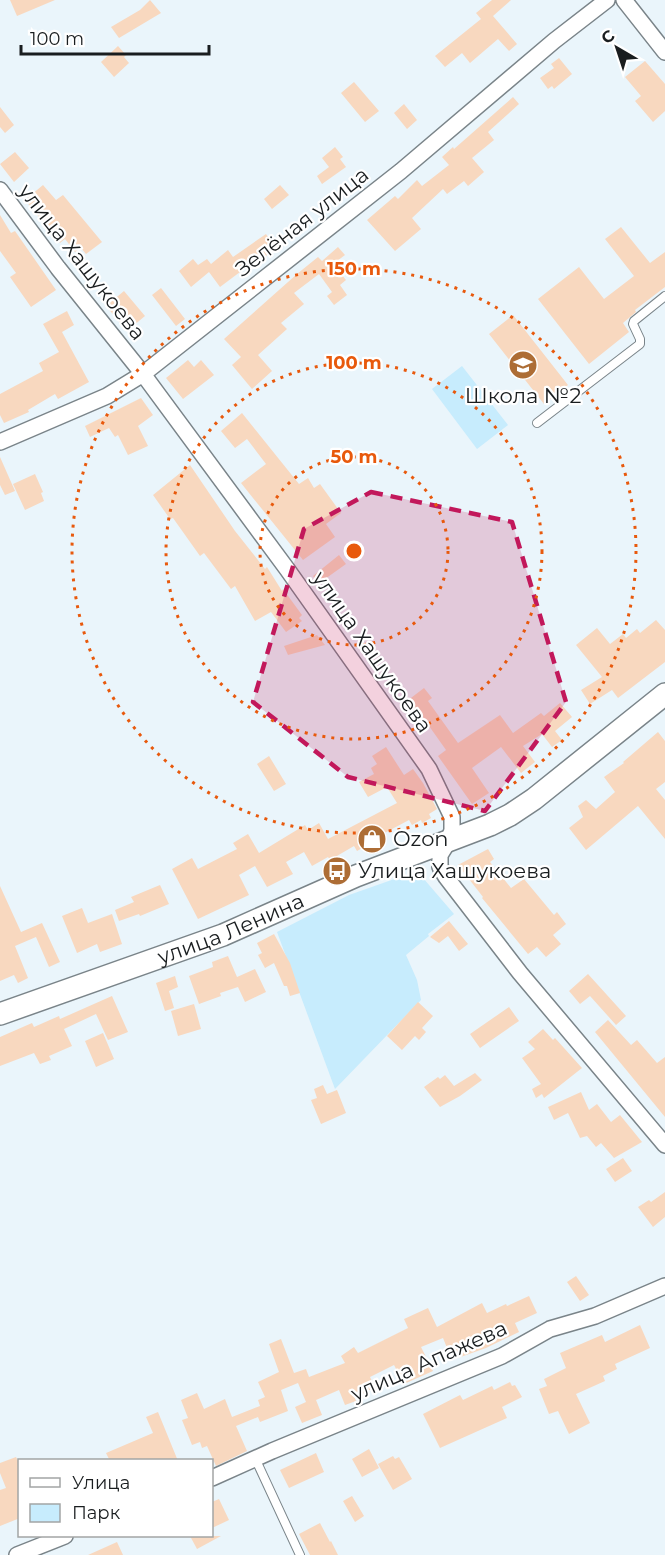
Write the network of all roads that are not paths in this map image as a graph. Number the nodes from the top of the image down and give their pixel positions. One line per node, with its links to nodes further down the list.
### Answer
1 (607, 0): 6 (street, Зелёная улица)
2 (624, 0): 3 (street)
3 (665, 52)
4 (0, 190): 6 (street, улица Хашукоева)
5 (665, 296): 7 (lane)
6 (143, 374): 8 (street, Зелёная улица); 10 (street, улица Хашукоева)
7 (537, 423)
8 (0, 442)
9 (665, 693): 10 (street, улица Ленина)
10 (448, 842): 11 (street, улица Ленина); 12 (street, улица Хашукоева)
11 (0, 1014)
12 (665, 1145)
13 (665, 1286): 14 (street, улица Апажева)
14 (255, 1458): 15 (street, улица Апажева); 18 (lane)
15 (213, 1478)
16 (62, 1537): 17 (street)
17 (16, 1555)
18 (300, 1555)

